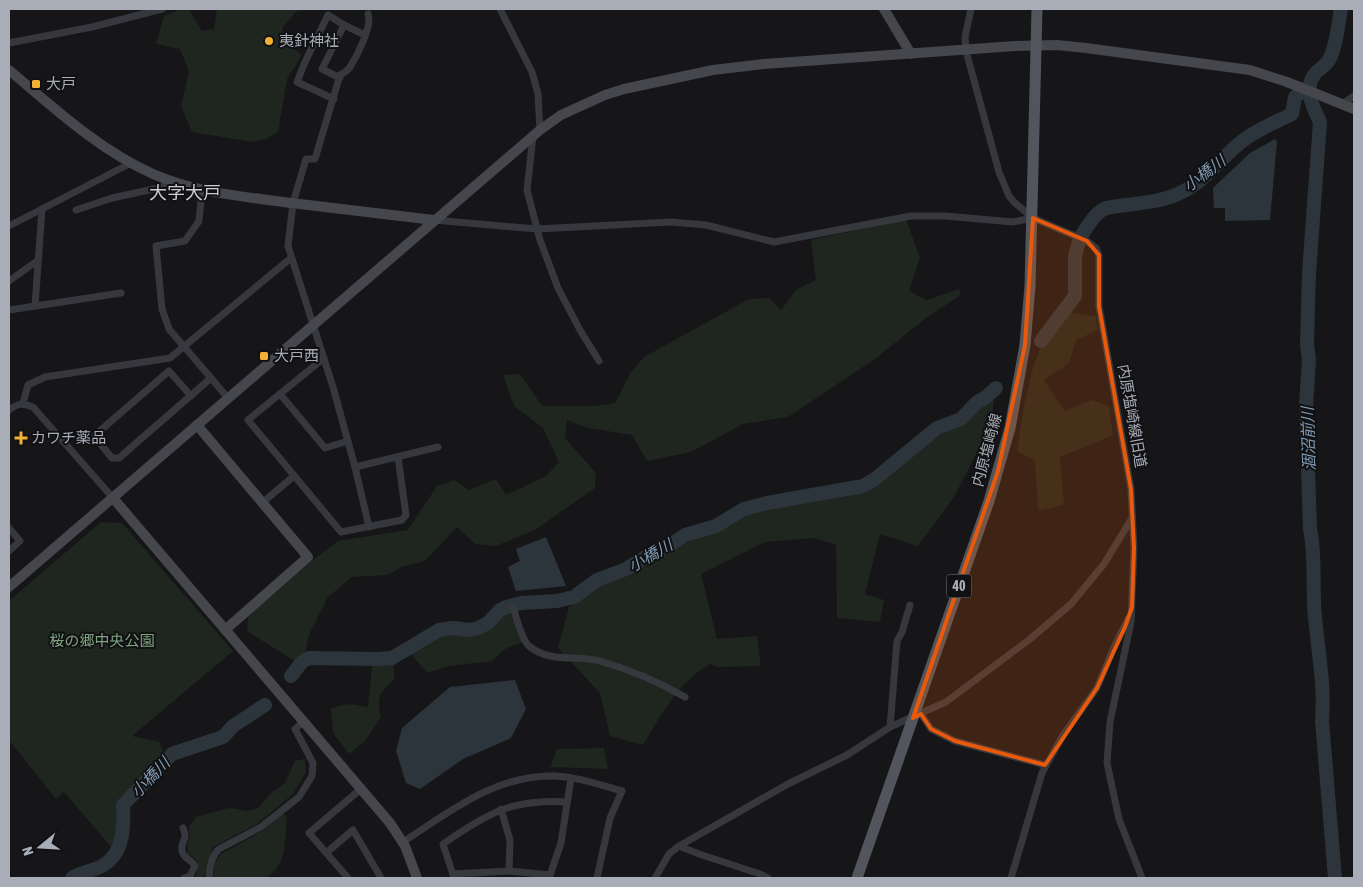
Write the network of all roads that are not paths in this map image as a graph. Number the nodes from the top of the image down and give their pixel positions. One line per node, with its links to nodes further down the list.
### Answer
1 (162, 9): 9 (street)
2 (500, 9): 19 (street)
3 (884, 9): 12 (street)
4 (971, 9): 11 (street, 内原塩崎線旧道)
5 (1037, 9): 10 (main road, 内原塩崎線 / 40)
6 (368, 14): 8 (street)
7 (344, 25): 8 (street); 14 (street); 16 (street)
8 (365, 35): 14 (street)
9 (9, 43)
10 (1036, 46): 11 (street); 17 (street); 26 (main road, 内原塩崎線 / 40)
11 (966, 51): 12 (street); 26 (street, 内原塩崎線旧道)
12 (910, 54): 19 (street)
13 (9, 70): 20 (street)
14 (340, 78): 16 (street)
15 (1354, 96): 17 (street)
16 (334, 99): 23 (street)
17 (1339, 103): 18 (street)
18 (1354, 109)
19 (536, 133): 27 (street); 29 (street)
20 (132, 163): 21 (street); 24 (street)
21 (167, 179): 22 (street); 25 (street)
22 (202, 190): 23 (street); 37 (street)
23 (293, 203): 27 (street); 30 (street)
24 (42, 209): 28 (street); 31 (street)
25 (76, 210)
26 (1033, 218): 29 (street); 54 (street, 内原塩崎線旧道); 64 (main road, 内原塩崎線 / 40)
27 (434, 220): 29 (street); 36 (street)
28 (9, 226)
29 (538, 229): 39 (street)
30 (290, 258): 36 (street); 37 (street)
31 (38, 261): 32 (street); 34 (street)
32 (9, 281)
33 (121, 293): 34 (street)
34 (35, 306): 35 (street)
35 (9, 310)
36 (313, 324): 38 (street); 43 (street)
37 (184, 347): 40 (street); 44 (street)
38 (324, 358): 41 (street); 47 (street)
39 (599, 361)
40 (211, 378): 42 (street); 43 (street)
41 (280, 394): 47 (street); 51 (street)
42 (191, 396): 42 (street)
43 (228, 398): 46 (street)
44 (23, 403): 45 (street); 52 (street)
45 (9, 410)
46 (197, 425): 52 (street); 53 (street)
47 (348, 442): 50 (street)
48 (438, 447): 49 (street)
49 (398, 457): 50 (street); 55 (street)
50 (355, 467): 55 (street)
51 (294, 476): 53 (street); 55 (street)
52 (113, 498): 58 (street); 62 (street)
53 (262, 503): 62 (street)
54 (1132, 518): 61 (street, 内原塩崎線旧道); 64 (street)
55 (369, 527)
56 (9, 528): 57 (street)
57 (9, 551)
58 (9, 587)
59 (910, 605): 66 (street)
60 (513, 607): 63 (street)
61 (1132, 607): 67 (street); 89 (street, 内原塩崎線旧道)
62 (225, 630): 65 (street)
63 (684, 697)
64 (917, 716): 66 (street); 67 (street); 87 (main road, 内原塩崎線 / 40)
65 (304, 721): 69 (street); 80 (street)
66 (890, 727): 74 (street)
67 (1045, 766): 88 (street)
68 (571, 778): 70 (street); 73 (street); 84 (street)
69 (362, 788): 73 (street); 75 (street)
70 (568, 802): 71 (street); 78 (street)
71 (501, 809): 76 (street); 77 (street)
72 (183, 828): 79 (street)
73 (403, 842): 83 (street)
74 (679, 846): 85 (street); 86 (street)
75 (326, 853): 81 (street); 82 (street)
76 (510, 870): 77 (street); 78 (street)
77 (453, 876)
78 (549, 877)
79 (184, 878)
80 (209, 878)
81 (348, 878)
82 (380, 878)
83 (417, 878)
84 (597, 878)
85 (655, 878)
86 (768, 878)
87 (858, 878)
88 (1011, 878)
89 (1142, 878)

